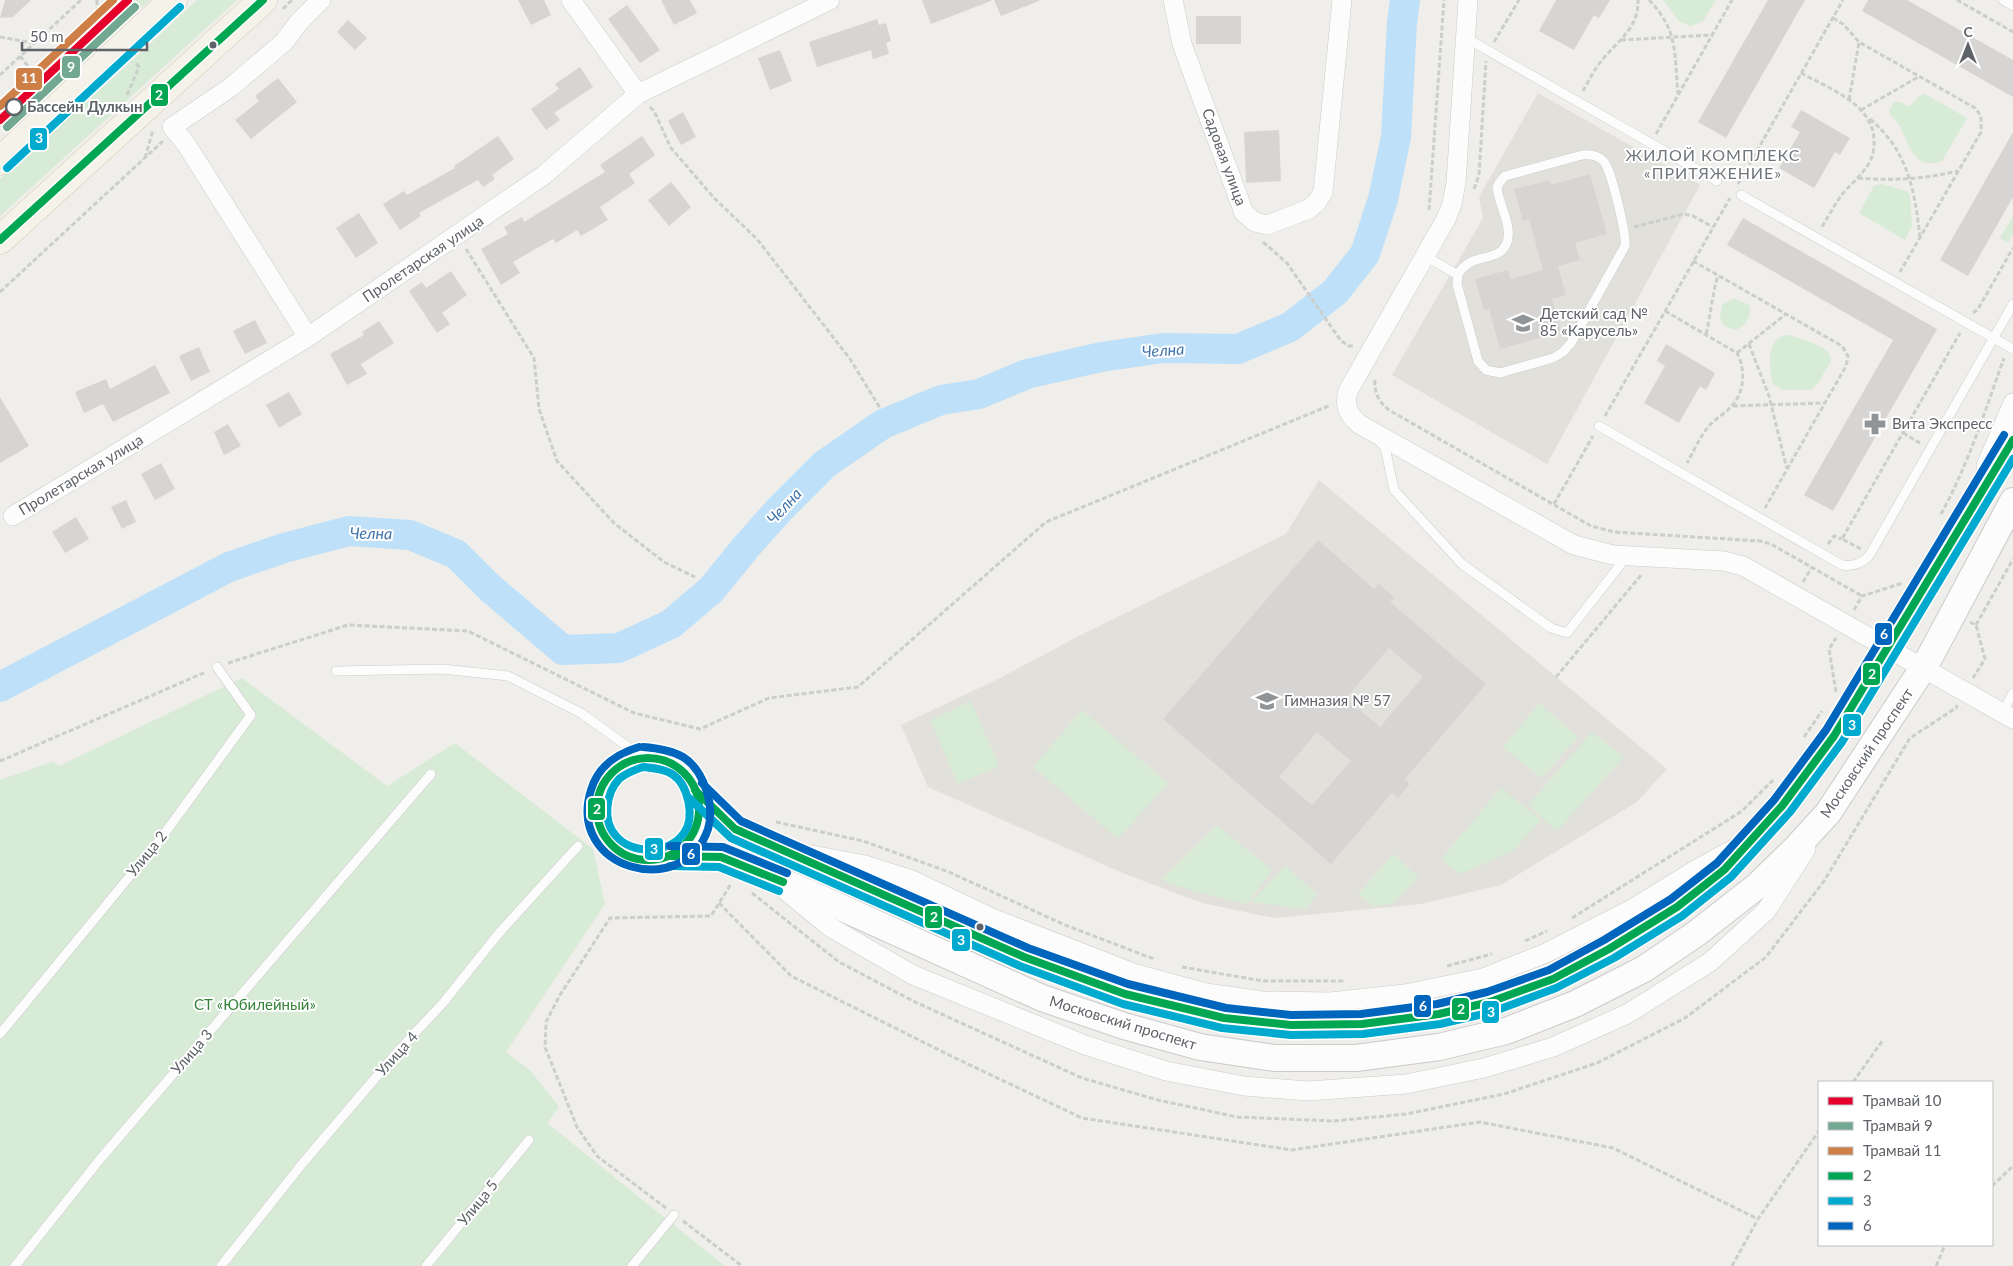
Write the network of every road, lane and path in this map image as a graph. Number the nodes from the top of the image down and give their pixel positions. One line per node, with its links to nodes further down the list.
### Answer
1 (80, 0): 29 (path)
2 (97, 0): 21 (path)
3 (173, 0): 47 (main road)
4 (263, 0): 60 (main road)
5 (321, 0): 44 (street)
6 (571, 0): 37 (street)
7 (830, 0): 37 (street, Пролетарская улица)
8 (1173, 0): 9 (street, Садовая улица)
9 (1342, 0)
10 (1444, 0): 54 (path)
11 (1468, 0): 26 (street)
12 (1519, 0): 30 (path)
13 (1638, 0): 27 (path)
14 (1649, 0): 25 (path)
15 (1732, 0): 23 (path)
16 (1843, 0): 20 (path)
17 (1957, 0): 22 (path)
18 (2003, 0): 19 (lane)
19 (2013, 6)
20 (1833, 18): 28 (path); 33 (path)
21 (107, 26)
22 (2013, 32)
23 (1712, 35): 25 (path); 38 (path)
24 (0, 37): 29 (path)
25 (1673, 37): 27 (path); 38 (path)
26 (1466, 38): 30 (lane); 62 (street)
27 (1620, 40): 41 (path)
28 (1859, 42): 35 (path); 40 (path)
29 (34, 43): 31 (path)
30 (1489, 51): 41 (lane); 52 (path)
31 (20, 56): 34 (path); 36 (path)
32 (133, 60): 39 (path)
33 (1801, 73): 40 (path); 55 (path)
34 (0, 75)
35 (1919, 76): 42 (path); 48 (path)
36 (46, 89)
37 (638, 94): 57 (street, Пролетарская улица); 86 (path)
38 (1678, 95): 45 (path)
39 (128, 100)
40 (1848, 100): 42 (path)
41 (1578, 101): 45 (lane)
42 (1861, 110): 43 (path)
43 (1867, 117): 49 (path); 50 (path)
44 (172, 127): 46 (path); 46 (path); 74 (street)
45 (1650, 143): 51 (lane)
46 (145, 158): 68 (path)
47 (0, 160)
48 (1958, 170): 50 (path); 59 (path)
49 (1857, 178): 50 (path); 58 (path)
50 (1911, 179): 59 (path)
51 (1717, 181)
52 (1470, 194)
53 (1741, 195): 58 (lane)
54 (1428, 217)
55 (1713, 227): 56 (path); 63 (path)
56 (1624, 230): 65 (lane); 65 (lane)
57 (457, 236): 74 (street, Пролетарская улица); 104 (path)
58 (1816, 238): 67 (lane)
59 (1920, 238): 67 (path)
60 (0, 240)
61 (2013, 248): 72 (path)
62 (1425, 256): 65 (lane); 81 (street)
63 (1694, 261): 66 (path); 70 (path)
64 (1287, 263): 76 (path)
65 (1458, 274)
66 (1718, 275): 71 (path); 73 (path)
67 (1894, 283): 72 (lane)
68 (0, 292)
69 (2013, 304): 75 (lane)
70 (1665, 311): 73 (path); 87 (path)
71 (1786, 314): 77 (path); 82 (path)
72 (1966, 323): 75 (lane); 89 (path)
73 (1706, 334): 79 (path)
74 (308, 338): 96 (street, Пролетарская улица)
75 (1993, 339): 78 (lane); 91 (lane)
76 (1358, 343)
77 (1749, 344): 79 (path); 84 (path)
78 (2010, 348): 98 (path)
79 (1737, 352): 85 (path)
80 (1379, 374): 94 (path)
81 (1346, 399): 88 (street); 118 (path)
82 (1825, 403): 84 (path); 92 (path)
83 (2013, 403): 105 (street)
84 (1771, 405): 85 (path); 92 (path)
85 (1732, 406): 93 (path)
86 (880, 408)
87 (1599, 426): 93 (lane); 94 (path)
88 (1369, 429): 101 (street); 101 (lane)
89 (1903, 433): 91 (path); 100 (path)
90 (2013, 440): 105 (main road, Московский проспект)
91 (1930, 449): 100 (lane)
92 (1787, 470): 97 (path)
93 (1681, 473): 97 (lane)
94 (1554, 504): 99 (path)
95 (2010, 508): 111 (main road, Московский проспект)
96 (13, 516)
97 (1759, 518): 100 (lane)
98 (1939, 518)
99 (1656, 534): 102 (path); 106 (path)
100 (1870, 554)
101 (1628, 556): 102 (street)
102 (1655, 558): 107 (street); 113 (path)
103 (2013, 559): 108 (path)
104 (695, 577)
105 (1912, 587): 106 (path); 109 (main road, Московский проспект)
106 (1862, 596): 107 (path)
107 (1845, 624): 109 (street); 115 (path)
108 (1976, 625)
109 (1888, 647): 111 (street); 124 (main road, Московский проспект)
110 (217, 667): 136 (lane, Улица 2)
111 (1923, 668): 117 (street); 127 (main road, Московский проспект)
112 (336, 670): 120 (lane)
113 (1556, 677)
114 (2013, 693): 117 (lane)
115 (1831, 698)
116 (1826, 706): 119 (path)
117 (2008, 716)
118 (700, 729)
119 (1800, 743)
120 (642, 757): 123 (main road, Московский проспект); 126 (main road, Московский проспект)
121 (431, 774): 145 (lane, Улица 3)
122 (1780, 774): 128 (path)
123 (695, 790): 124 (main road, Московский проспект); 126 (main road, Московский проспект)
124 (752, 836): 132 (path)
125 (578, 846): 146 (lane, Улица 4)
126 (670, 856): 127 (main road, Московский проспект)
127 (736, 875): 143 (path)
128 (1570, 919)
129 (1554, 928): 130 (path)
130 (1522, 942)
131 (1498, 953): 134 (path)
132 (1157, 960)
133 (1176, 966): 135 (path)
134 (1443, 967)
135 (1351, 980)
136 (0, 1034)
137 (1883, 1040): 138 (path)
138 (1854, 1081)
139 (1818, 1132): 150 (path)
140 (529, 1140): 147 (lane, Улица 5)
141 (2013, 1166): 142 (path)
142 (1993, 1185)
143 (674, 1215): 148 (lane); 149 (path)
144 (1945, 1246): 151 (path)
145 (15, 1266)
146 (221, 1266)
147 (426, 1266)
148 (632, 1266)
149 (742, 1266)
150 (1732, 1266)
151 (1936, 1266)

